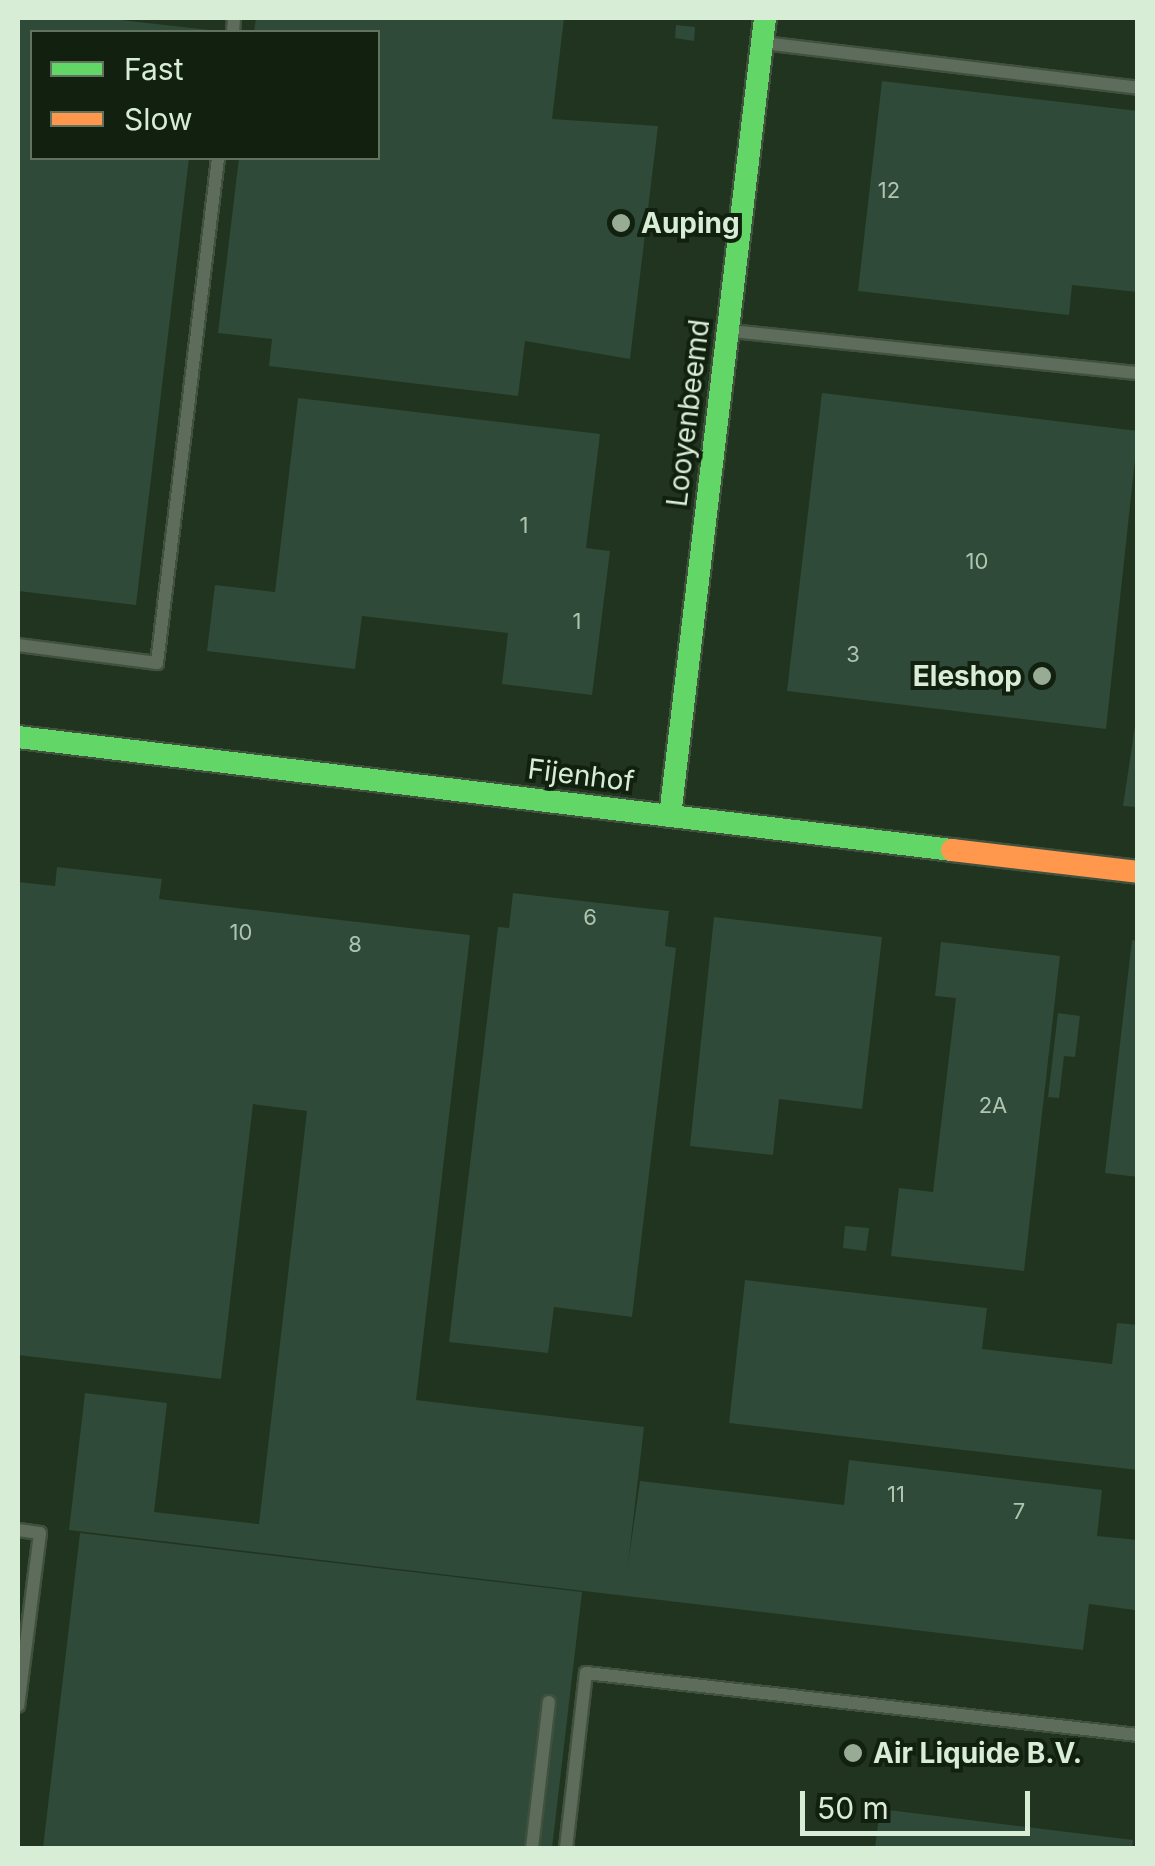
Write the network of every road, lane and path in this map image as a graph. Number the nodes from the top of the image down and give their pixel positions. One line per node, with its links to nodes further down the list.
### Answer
1 (765, 18): 2 (street, Looyenbeemd)
2 (762, 43): 3 (lane); 5 (street, Looyenbeemd)
3 (1138, 88)
4 (218, 160): 7 (lane)
5 (729, 330): 6 (lane); 9 (street, Looyenbeemd)
6 (1138, 372)
7 (18, 646)
8 (18, 737): 9 (street, Fijenhof)
9 (670, 816): 10 (street, Fijenhof)
10 (1138, 872)
11 (18, 1530): 13 (lane)
12 (549, 1702): 15 (lane)
13 (18, 1706)
14 (1138, 1735): 16 (lane)
15 (532, 1848)
16 (566, 1848)

